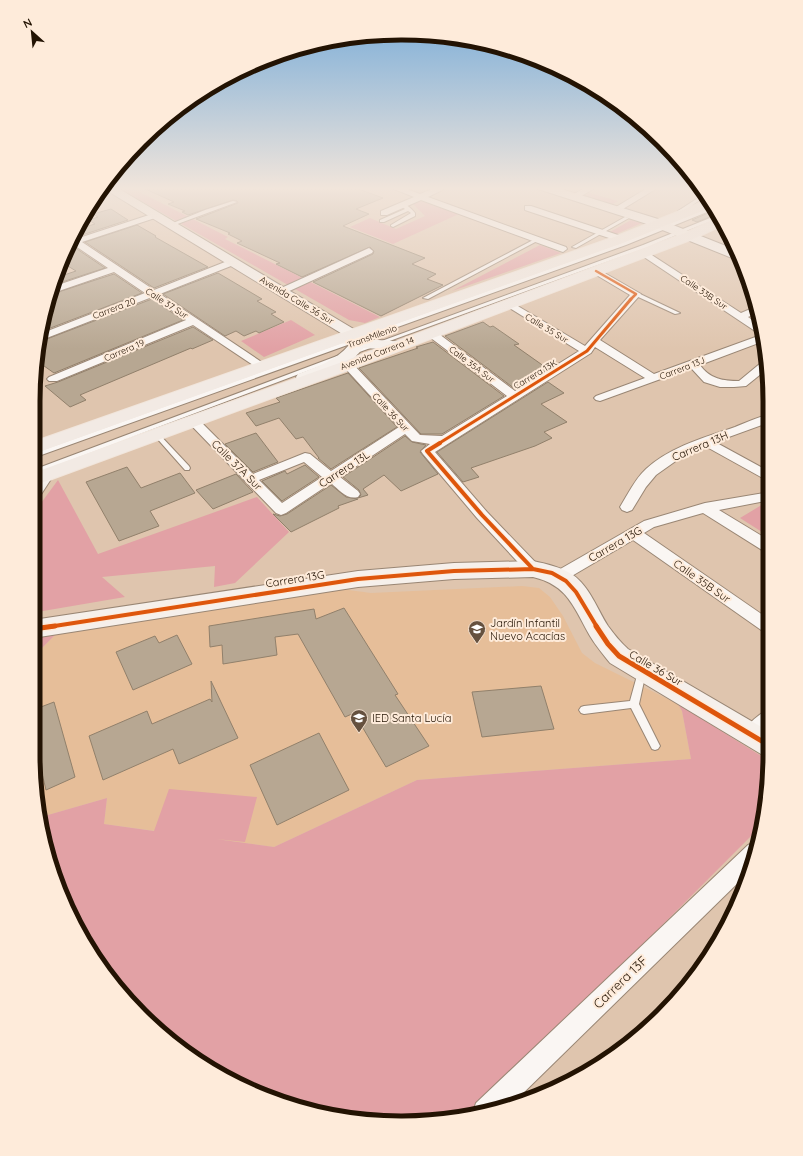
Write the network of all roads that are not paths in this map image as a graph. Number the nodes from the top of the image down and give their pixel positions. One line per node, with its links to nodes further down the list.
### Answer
1 (189, 241): 17 (main road, Avenida Calle 36 Sur)
2 (193, 241): 17 (main road, Avenida Calle 36 Sur)
3 (535, 241): 24 (lane)
4 (540, 241): 13 (street)
5 (585, 241): 12 (lane)
6 (616, 241): 35 (main road, Avenida Carrera 14)
7 (625, 241): 35 (lane, TransMilenio)
8 (664, 241): 35 (lane, TransMilenio)
9 (670, 241): 16 (main road, Avenida Carrera 14)
10 (703, 241): 15 (main road)
11 (76, 244): 18 (street, Calle 37 Sur)
12 (574, 247)
13 (563, 249)
14 (369, 251): 21 (street)
15 (730, 252)
16 (644, 253): 19 (main road, Avenida Carrera 14); 28 (street, Calle 33B Sur)
17 (227, 264): 21 (main road, Avenida Calle 36 Sur); 22 (street, Carrera 20); 35 (main road, Avenida Calle 36 Sur)
18 (115, 268): 20 (street); 22 (street, Calle 37 Sur)
19 (596, 271): 23 (street); 25 (main road, Avenida Carrera 14)
20 (58, 289)
21 (282, 291): 35 (main road, Avenida Calle 36 Sur)
22 (153, 293): 29 (street, Calle 37 Sur); 32 (street, Carrera 20)
23 (636, 294): 26 (lane); 34 (street, Carrera 13K)
24 (426, 298)
25 (508, 304): 31 (main road, Avenida Carrera 14); 37 (street, Calle 35 Sur)
26 (677, 312)
27 (752, 312): 28 (street)
28 (740, 317): 30 (street, Calle 33B Sur)
29 (194, 321): 39 (street, Calle 37 Sur); 42 (street, Carrera 19)
30 (755, 327)
31 (431, 333): 36 (main road, Avenida Carrera 14); 43 (street, Calle 35A Sur)
32 (46, 335)
33 (757, 339): 38 (street, Carrera 13J)
34 (594, 341): 37 (street, Carrera 13K); 41 (street)
35 (354, 345): 36 (main road, Avenida Carrera 14); 36 (main road, Avenida Calle 36 Sur); 39 (main road, Avenida Carrera 14); 45 (main road); 47 (street, Calle 36 Sur); 52 (lane, TransMilenio); 56 (lane, TransMilenio)
36 (399, 346)
37 (587, 351): 43 (street, Carrera 13K)
38 (692, 364): 40 (street); 41 (street, Carrera 13J)
39 (263, 367): 51 (main road, Avenida Carrera 14)
40 (761, 368)
41 (653, 378): 44 (street, Carrera 13J)
42 (53, 379)
43 (514, 396): 49 (street, Carrera 13K)
44 (600, 398)
45 (193, 421): 48 (main road); 58 (street, Calle 37A Sur)
46 (763, 421): 50 (street, Carrera 13H)
47 (406, 428): 49 (street, Calle 36 Sur); 55 (street, Carrera 13L)
48 (156, 434): 53 (lane); 57 (main road)
49 (444, 440): 66 (street, Carrera 13K)
50 (706, 442): 54 (street); 61 (street, Carrera 13H)
51 (40, 446)
52 (40, 454)
53 (187, 468)
54 (763, 474)
55 (331, 477): 58 (street); 59 (street); 63 (street, Carrera 13L)
56 (40, 478)
57 (40, 478)
58 (251, 479): 63 (street, Calle 37A Sur)
59 (353, 494)
60 (763, 497): 62 (street, Carrera 13G)
61 (627, 508)
62 (705, 508): 64 (street, Carrera 13G); 65 (street)
63 (281, 510)
64 (634, 533): 67 (street, Carrera 13G); 68 (street, Calle 35B Sur)
65 (763, 544)
66 (533, 569): 67 (main road, Carrera 13G); 69 (main road, Carrera 13G)
67 (560, 576): 70 (main road, Calle 36 Sur)
68 (763, 623)
69 (40, 628)
70 (643, 670): 71 (lane); 73 (main road, Calle 36 Sur)
71 (634, 704): 72 (lane); 74 (lane)
72 (584, 710)
73 (761, 740)
74 (655, 746)
75 (748, 859): 76 (street, Carrera 13F)
76 (493, 1104)

